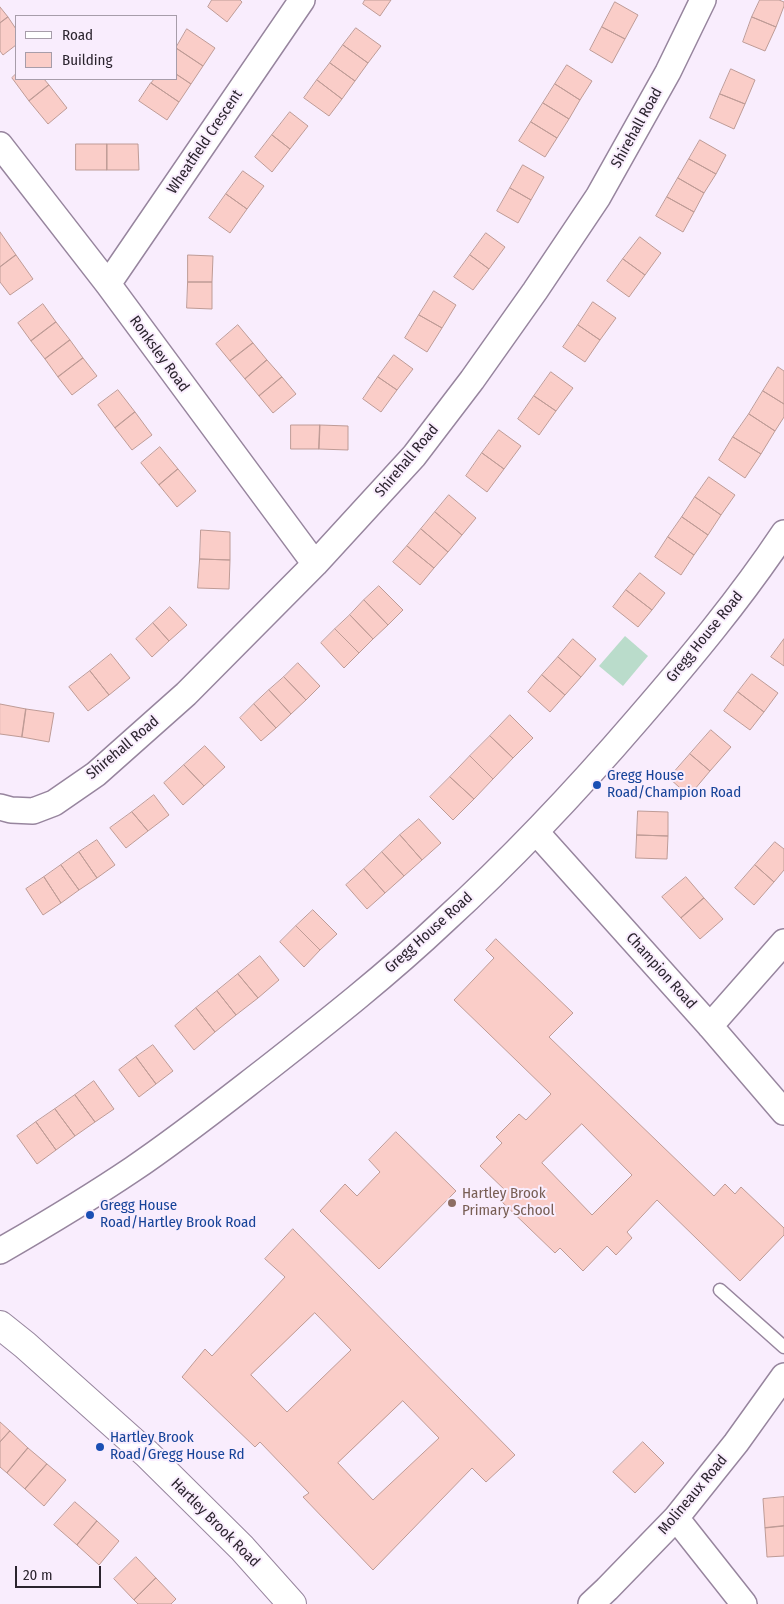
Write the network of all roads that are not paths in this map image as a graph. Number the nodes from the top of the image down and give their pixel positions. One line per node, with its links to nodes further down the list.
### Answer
1 (302, 0): 4 (street, Wheatfield Crescent)
2 (703, 0): 6 (street, Shirehall Road)
3 (0, 145): 4 (street, Ronksley Road)
4 (108, 284): 6 (street, Ronksley Road)
5 (784, 533): 8 (street, Gregg House Road)
6 (315, 564): 7 (street, Shirehall Road)
7 (0, 807)
8 (536, 832): 10 (street, Champion Road); 12 (street, Gregg House Road)
9 (784, 942): 10 (street)
10 (710, 1026): 11 (street, Champion Road)
11 (784, 1112)
12 (0, 1251)
13 (720, 1290): 15 (lane)
14 (0, 1325): 18 (street, Hartley Brook Road)
15 (784, 1347)
16 (784, 1376): 17 (street, Molineaux Road)
17 (676, 1518): 19 (street, Molineaux Road); 20 (street)
18 (292, 1604)
19 (590, 1604)
20 (744, 1604)

